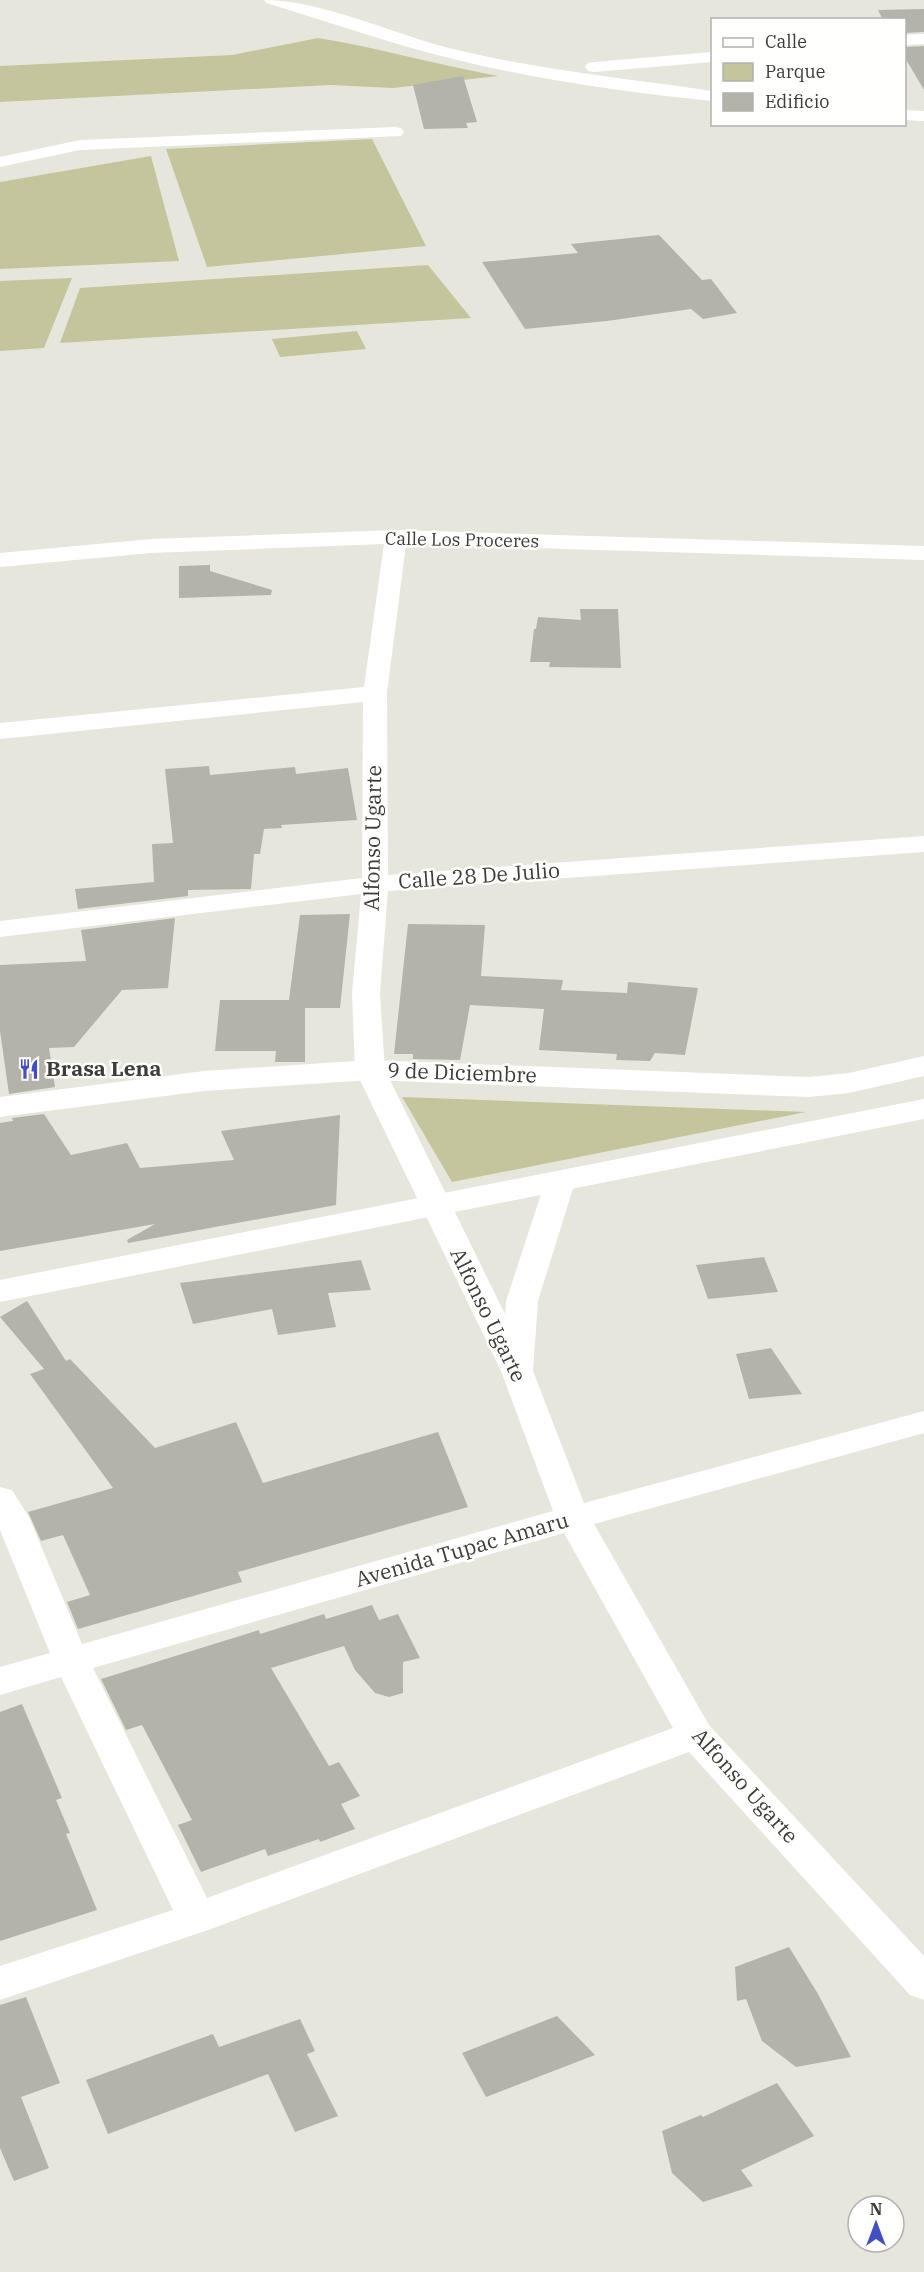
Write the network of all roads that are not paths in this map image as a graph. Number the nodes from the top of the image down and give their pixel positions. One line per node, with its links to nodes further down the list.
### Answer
1 (272, 0): 5 (street)
2 (924, 39): 3 (street)
3 (906, 40)
4 (711, 57): 5 (street)
5 (550, 73): 6 (street)
6 (711, 96)
7 (906, 115): 8 (street)
8 (924, 116)
9 (395, 132): 10 (street)
10 (0, 162)
11 (396, 537): 12 (street, Calle Los Proceres); 13 (street, Calle Los Proceres); 14 (street, Alfonso Ugarte)
12 (924, 553)
13 (0, 560)
14 (375, 693): 15 (street); 17 (street, Alfonso Ugarte)
15 (0, 730)
16 (924, 844): 17 (street, Calle 28 De Julio)
17 (375, 884): 18 (street, Calle 28 De Julio); 20 (street, Alfonso Ugarte)
18 (0, 929)
19 (924, 1066): 20 (main road, 9 de Diciembre)
20 (370, 1070): 21 (main road, 9 de Diciembre); 24 (street, Alfonso Ugarte)
21 (0, 1107)
22 (924, 1109): 23 (main road)
23 (560, 1182): 24 (main road); 26 (street)
24 (435, 1205): 25 (main road); 26 (street, Alfonso Ugarte)
25 (0, 1291)
26 (517, 1371): 29 (street, Alfonso Ugarte)
27 (924, 1422): 29 (street, Avenida Tupac Amaru)
28 (0, 1499): 30 (street)
29 (573, 1518): 30 (street, Avenida Tupac Amaru); 32 (street, Alfonso Ugarte)
30 (70, 1660): 31 (street, Avenida Tupac Amaru); 33 (street)
31 (0, 1681)
32 (696, 1735): 33 (street); 35 (street, Alfonso Ugarte)
33 (197, 1918): 34 (street)
34 (0, 1983)
35 (924, 1983)

